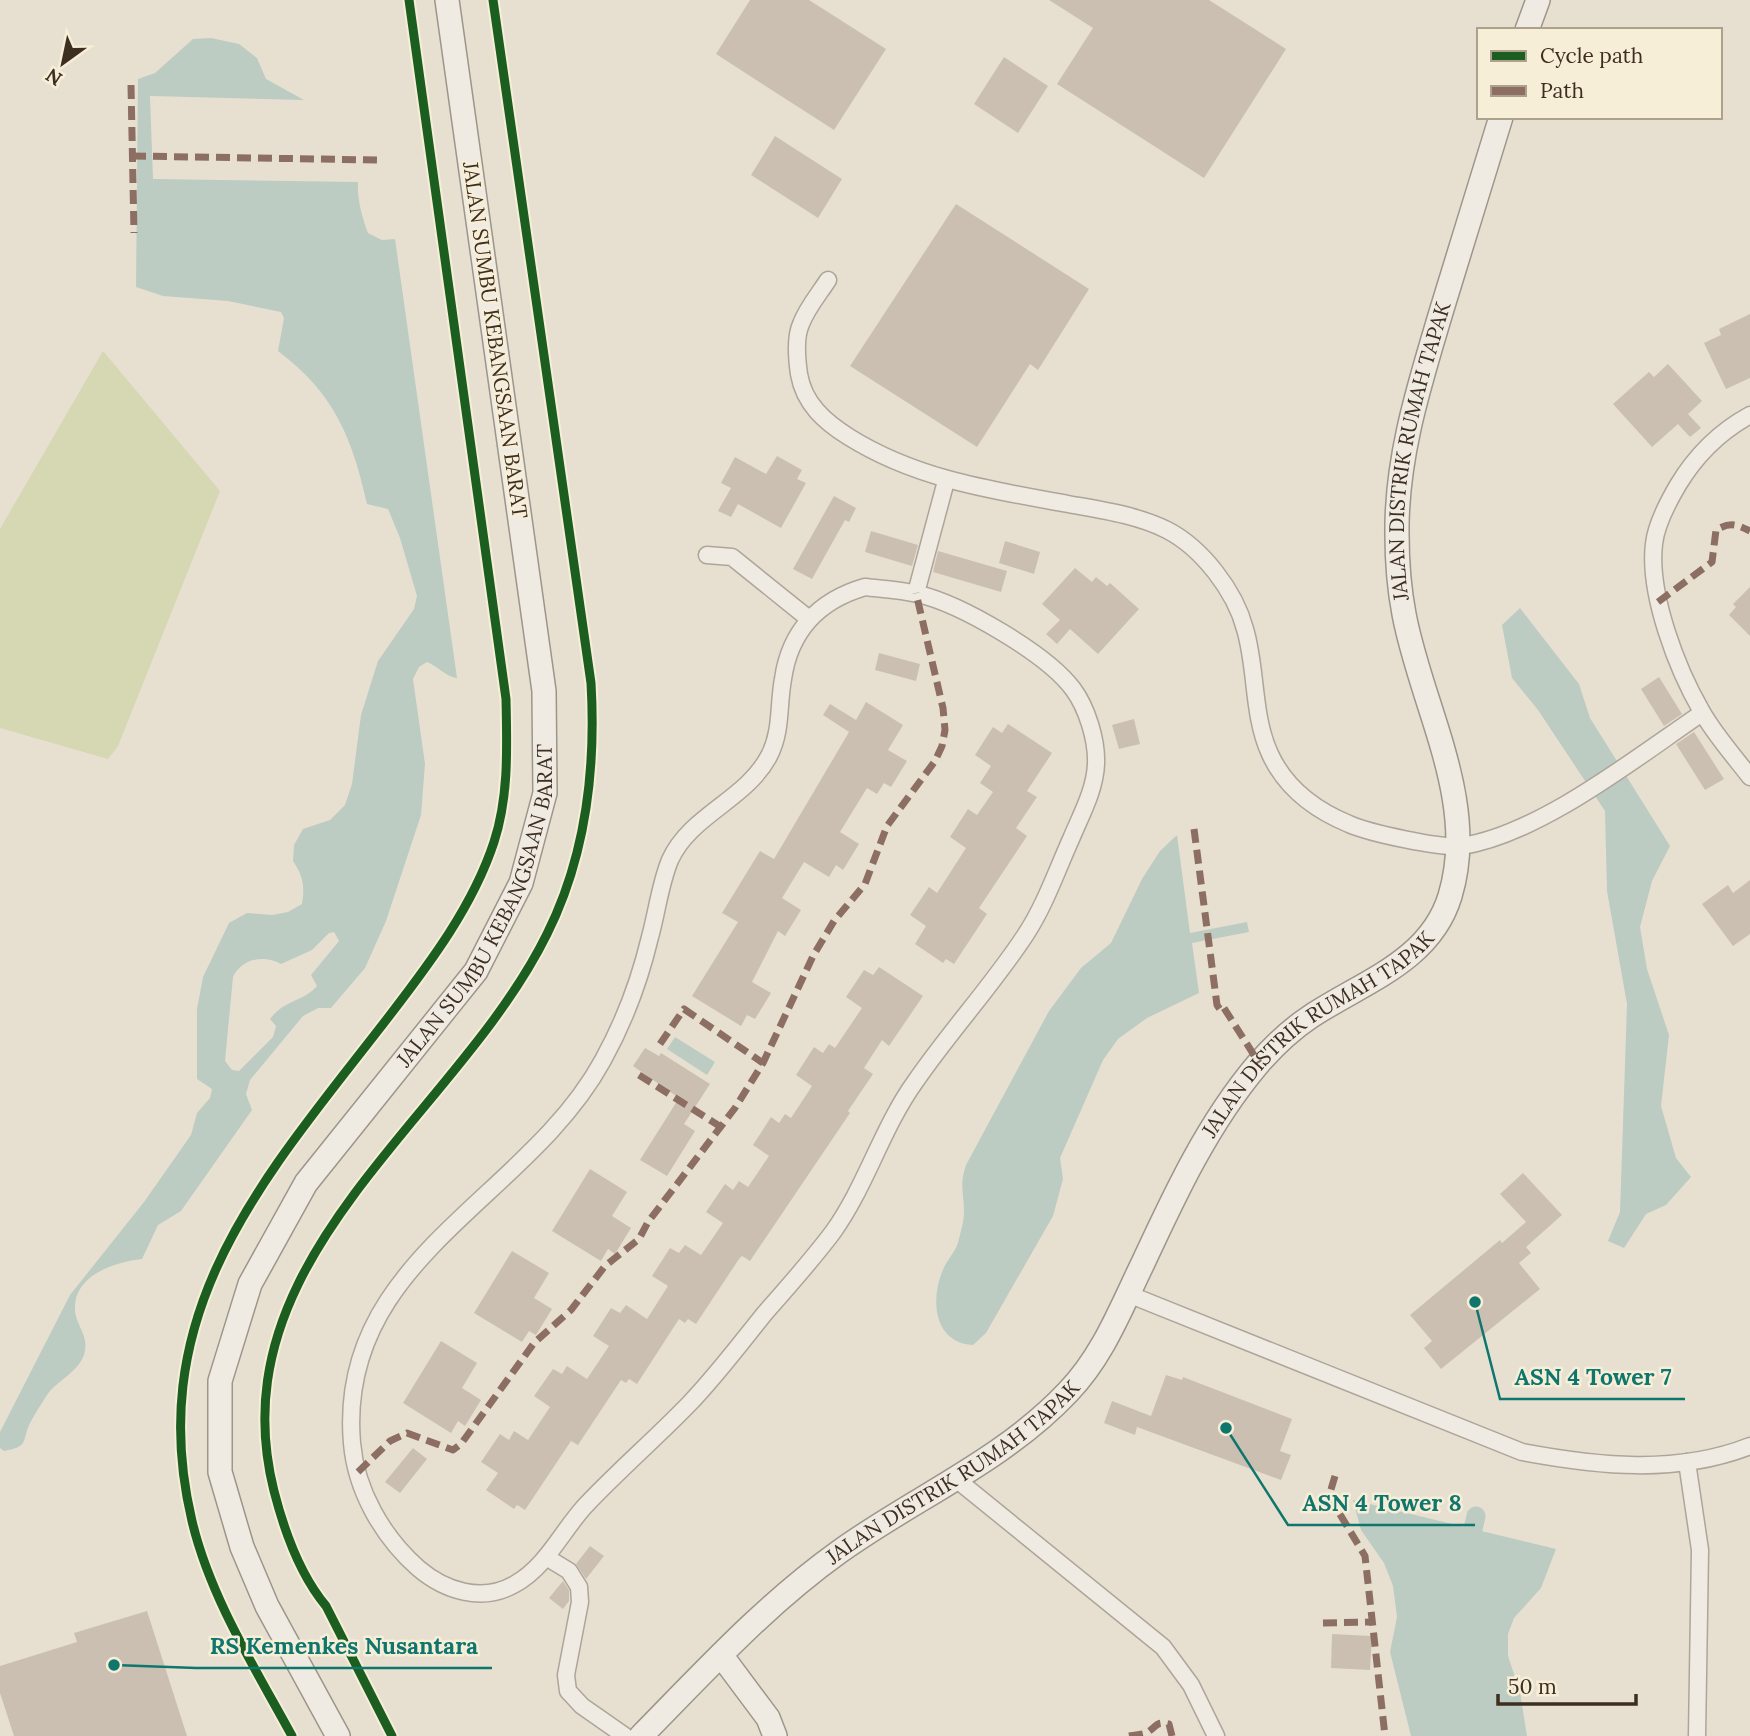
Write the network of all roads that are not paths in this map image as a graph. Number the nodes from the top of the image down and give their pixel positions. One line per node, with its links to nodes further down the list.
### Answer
1 (447, 0): 20 (street, JALAN SUMBU KEBANGSAAN BARAT)
2 (1538, 0): 3 (street)
3 (1528, 28)
4 (1500, 119): 13 (street, JALAN DISTRIK RUMAH TAPAK)
5 (828, 280): 7 (street)
6 (1750, 415): 11 (street)
7 (946, 481): 9 (street); 13 (street)
8 (707, 555): 10 (street)
9 (916, 593): 10 (street); 18 (street)
10 (809, 619): 18 (street)
11 (1702, 713): 12 (street); 13 (street)
12 (1750, 777)
13 (1460, 847): 14 (street, JALAN DISTRIK RUMAH TAPAK)
14 (1128, 1294): 16 (street); 17 (street, JALAN DISTRIK RUMAH TAPAK)
15 (1750, 1446): 16 (street)
16 (1687, 1462): 25 (street)
17 (956, 1479): 19 (street, JALAN DISTRIK RUMAH TAPAK); 24 (street)
18 (546, 1557): 21 (street)
19 (721, 1655): 22 (street, JALAN DISTRIK RUMAH TAPAK); 23 (street)
20 (338, 1736)
21 (625, 1736)
22 (640, 1736)
23 (775, 1736)
24 (1216, 1736)
25 (1697, 1736)

